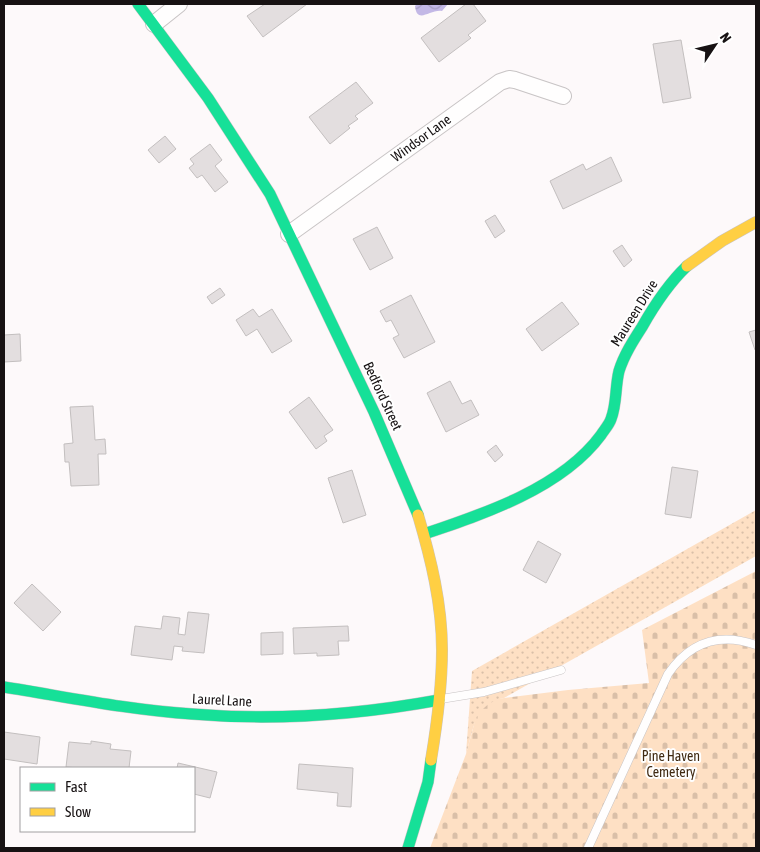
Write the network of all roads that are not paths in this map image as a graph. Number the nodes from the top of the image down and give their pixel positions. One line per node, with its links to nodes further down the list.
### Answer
1 (138, 4): 3 (main road, Bedford Street)
2 (180, 4): 3 (street)
3 (154, 24): 6 (main road, Bedford Street)
4 (563, 96): 6 (street, Windsor Lane)
5 (756, 222): 7 (main road, Maureen Drive)
6 (289, 234): 7 (main road, Bedford Street)
7 (424, 534): 11 (main road, Bedford Street)
8 (756, 645): 13 (lane)
9 (561, 670): 11 (lane)
10 (4, 686): 11 (main road, Laurel Lane)
11 (439, 700): 12 (main road, Bedford Street)
12 (408, 848)
13 (588, 848)

